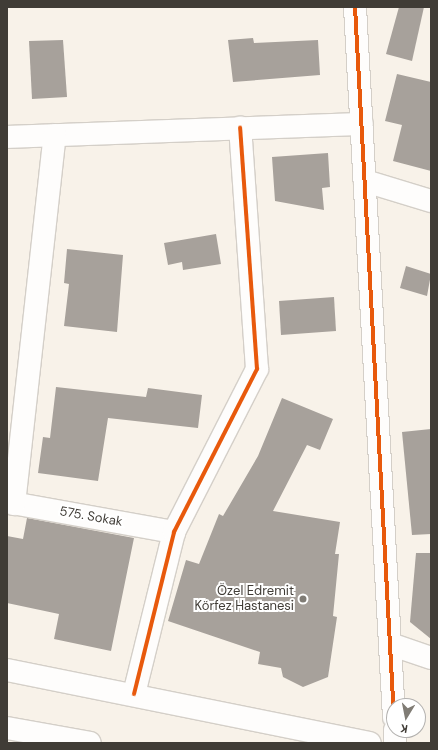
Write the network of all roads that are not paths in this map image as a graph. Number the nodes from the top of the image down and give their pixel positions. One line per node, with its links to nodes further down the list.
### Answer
1 (355, 7): 2 (main road)
2 (362, 124): 3 (main road); 6 (main road)
3 (240, 128): 4 (main road); 9 (main road)
4 (55, 135): 5 (main road); 8 (main road)
5 (7, 136)
6 (365, 181): 7 (main road); 10 (main road)
7 (431, 201)
8 (11, 503): 9 (main road, 575. Sokak)
9 (174, 532): 13 (main road)
10 (390, 644): 11 (main road); 14 (main road)
11 (431, 658)
12 (7, 670): 13 (main road)
13 (134, 694): 17 (main road)
14 (393, 698)
15 (7, 728): 16 (main road)
16 (90, 743)
17 (370, 743)

